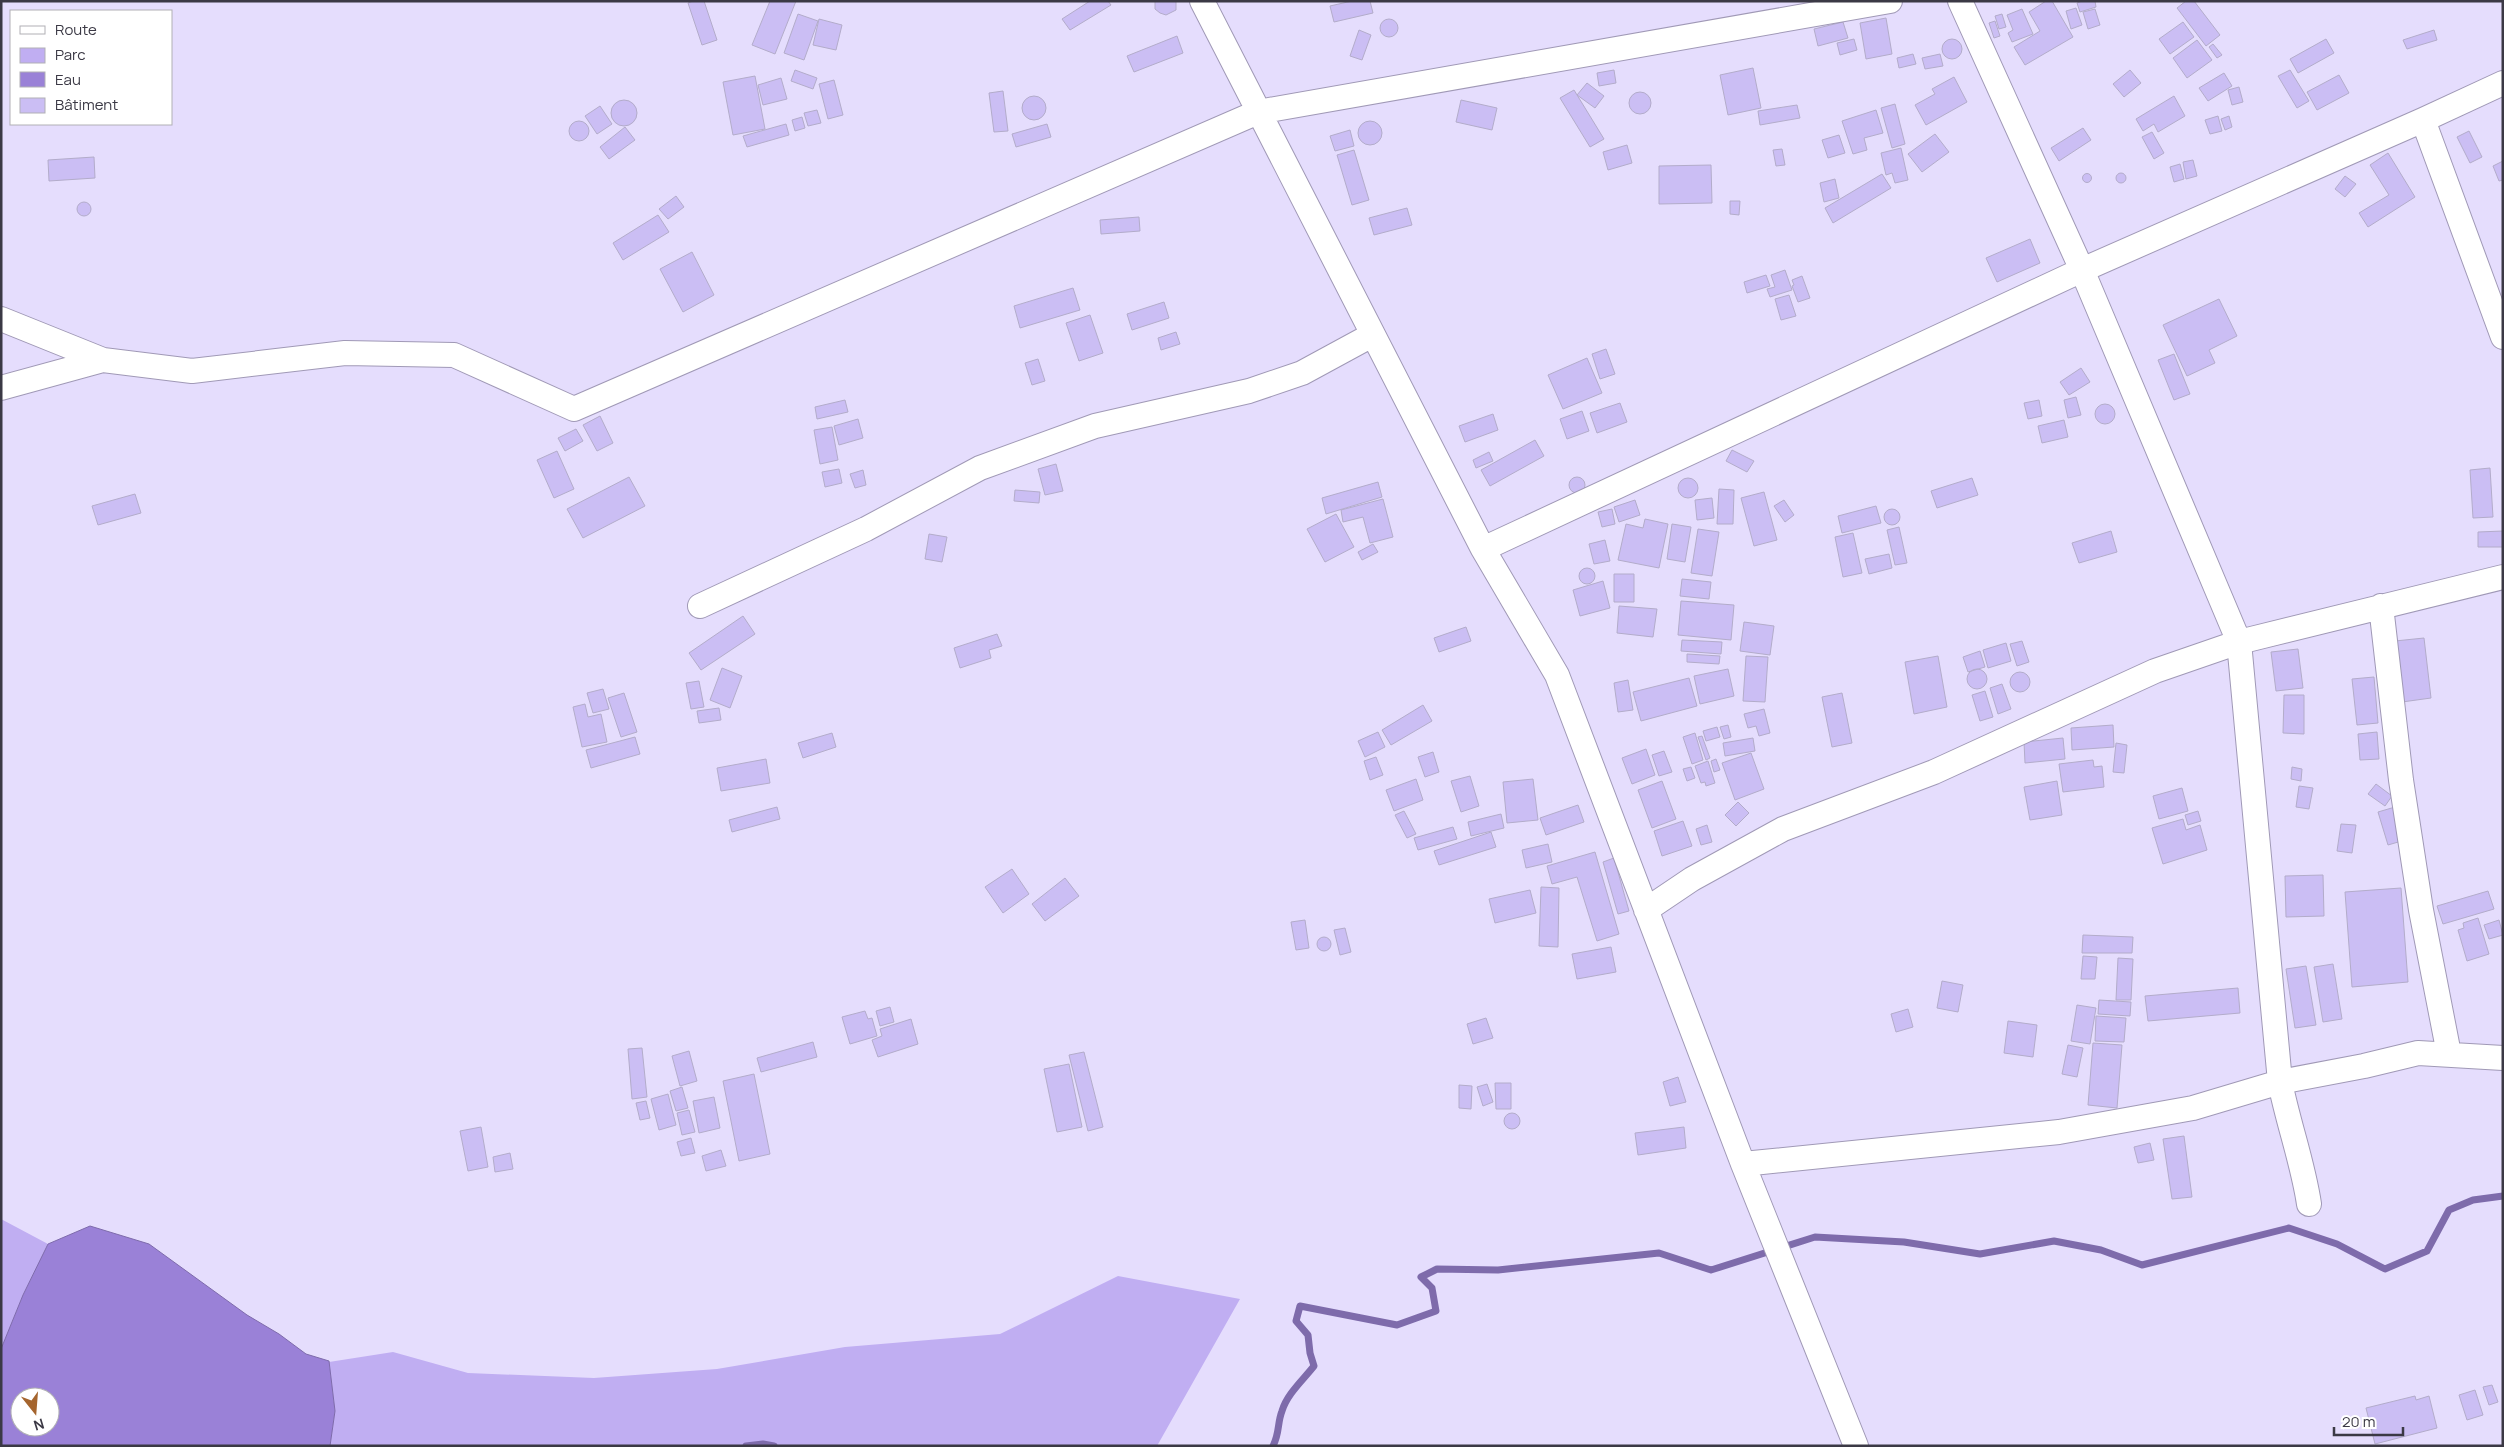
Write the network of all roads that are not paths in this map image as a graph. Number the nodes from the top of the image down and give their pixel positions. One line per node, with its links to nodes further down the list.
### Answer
1 (1202, 1): 5 (street)
2 (1890, 1): 5 (street)
3 (1960, 1): 7 (street)
4 (2503, 82): 6 (street)
5 (1258, 112): 9 (street); 11 (street)
6 (2423, 120): 7 (street); 10 (street)
7 (2082, 270): 13 (street); 17 (street)
8 (1, 319): 11 (street)
9 (1372, 335): 13 (street); 15 (street)
10 (2503, 337)
11 (103, 360): 12 (street)
12 (1, 388)
13 (1483, 549): 18 (street)
14 (2503, 577): 16 (street)
15 (700, 606)
16 (2382, 606): 17 (street); 19 (street)
17 (2239, 642): 18 (street); 21 (street)
18 (1646, 910): 22 (street)
19 (2449, 1054): 20 (street); 21 (street)
20 (2503, 1058)
21 (2280, 1082): 22 (street); 23 (street)
22 (1743, 1164): 24 (street)
23 (2309, 1204)
24 (1856, 1446)

